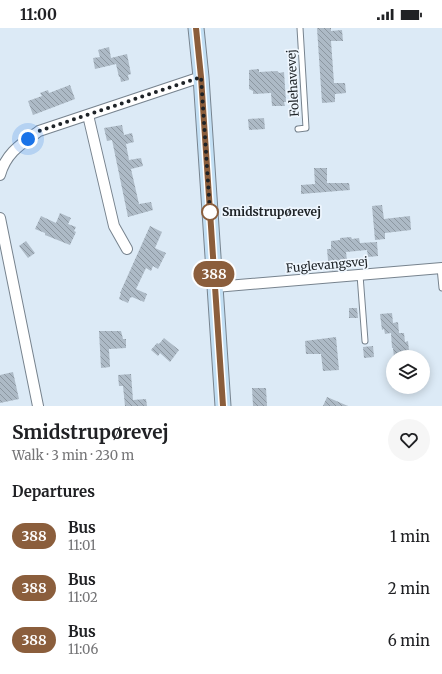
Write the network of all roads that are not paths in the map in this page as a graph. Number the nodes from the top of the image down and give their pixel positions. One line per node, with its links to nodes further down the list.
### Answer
1 (196, 28): 3 (main road)
2 (300, 28): 5 (lane, Folehavevej)
3 (201, 77): 4 (street); 11 (main road)
4 (88, 115): 6 (street); 8 (street)
5 (298, 129)
6 (0, 175)
7 (0, 218): 14 (street)
8 (127, 249)
9 (441, 268): 10 (street, Fuglevangsvej); 12 (lane)
10 (360, 275): 11 (street, Fuglevangsvej); 13 (lane)
11 (215, 287): 15 (main road)
12 (442, 288)
13 (365, 341)
14 (38, 406)
15 (223, 406)

